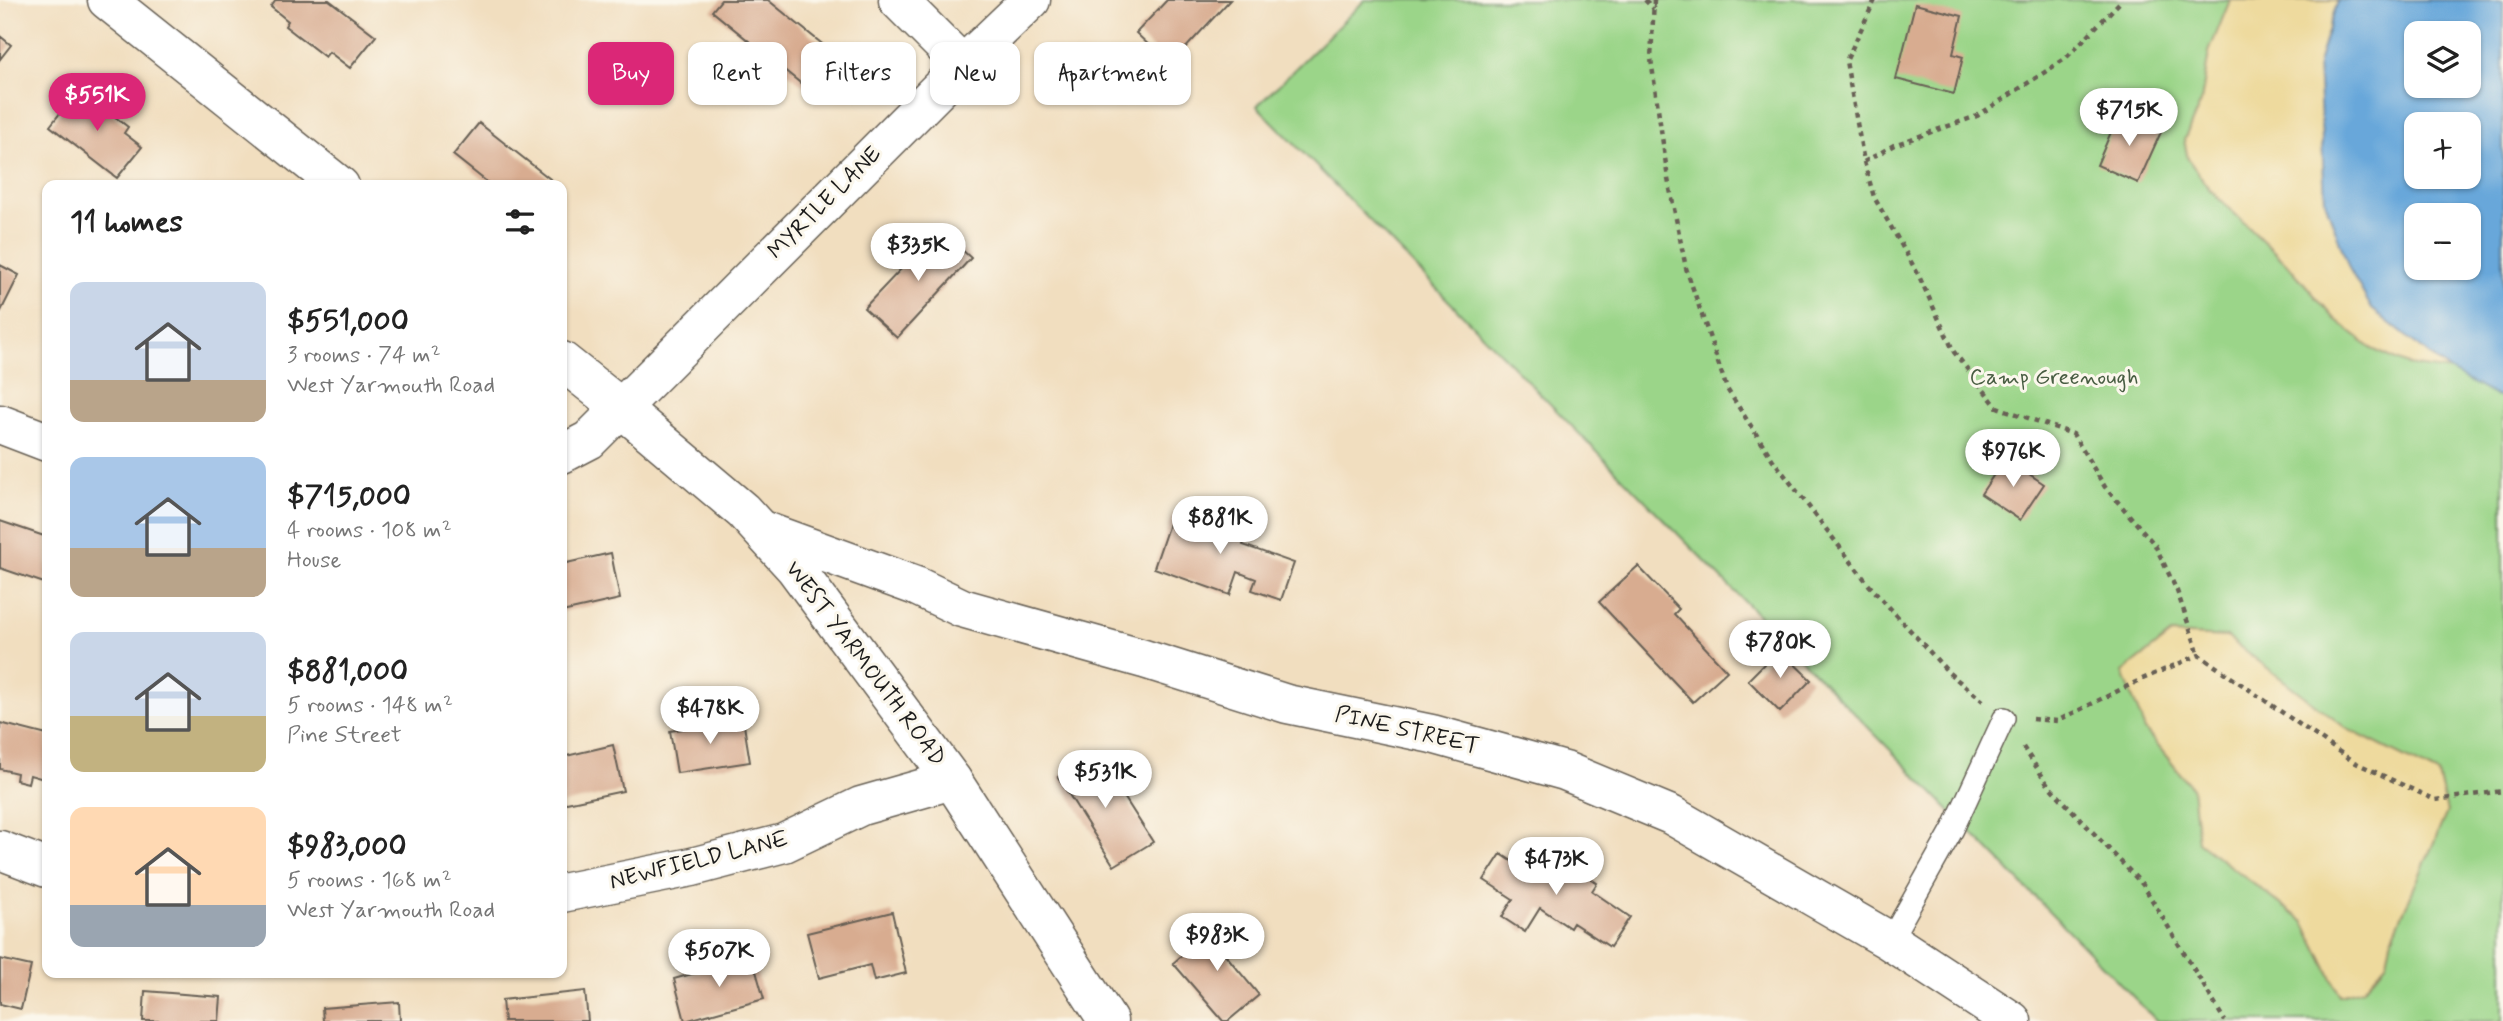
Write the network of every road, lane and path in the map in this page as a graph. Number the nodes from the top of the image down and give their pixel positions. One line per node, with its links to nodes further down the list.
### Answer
1 (107, 0): 13 (street)
2 (898, 0): 9 (street)
3 (1031, 0): 10 (street, MYRTLE LANE)
4 (1644, 0): 8 (path)
5 (1654, 0): 8 (path)
6 (1875, 0): 12 (path)
7 (2122, 0): 12 (path)
8 (1654, 9): 21 (path)
9 (940, 42)
10 (987, 42)
11 (930, 98): 15 (street, MYRTLE LANE)
12 (1864, 162): 20 (path)
13 (332, 180)
14 (567, 365): 15 (street, WEST YARMOUTH ROAD)
15 (620, 407): 18 (street, MYRTLE LANE); 19 (street, WEST YARMOUTH ROAD)
16 (0, 424): 17 (street)
17 (42, 440)
18 (567, 451)
19 (762, 530): 22 (street, WEST YARMOUTH ROAD); 27 (street, PINE STREET)
20 (2199, 655): 21 (path); 23 (path)
21 (2004, 718): 27 (lane); 30 (path)
22 (952, 780): 26 (street, NEWFIELD LANE); 28 (street, WEST YARMOUTH ROAD)
23 (2503, 791)
24 (0, 850): 25 (street)
25 (42, 866)
26 (567, 892)
27 (1890, 941): 29 (street, PINE STREET)
28 (1108, 1021)
29 (2012, 1021)
30 (2225, 1021)

